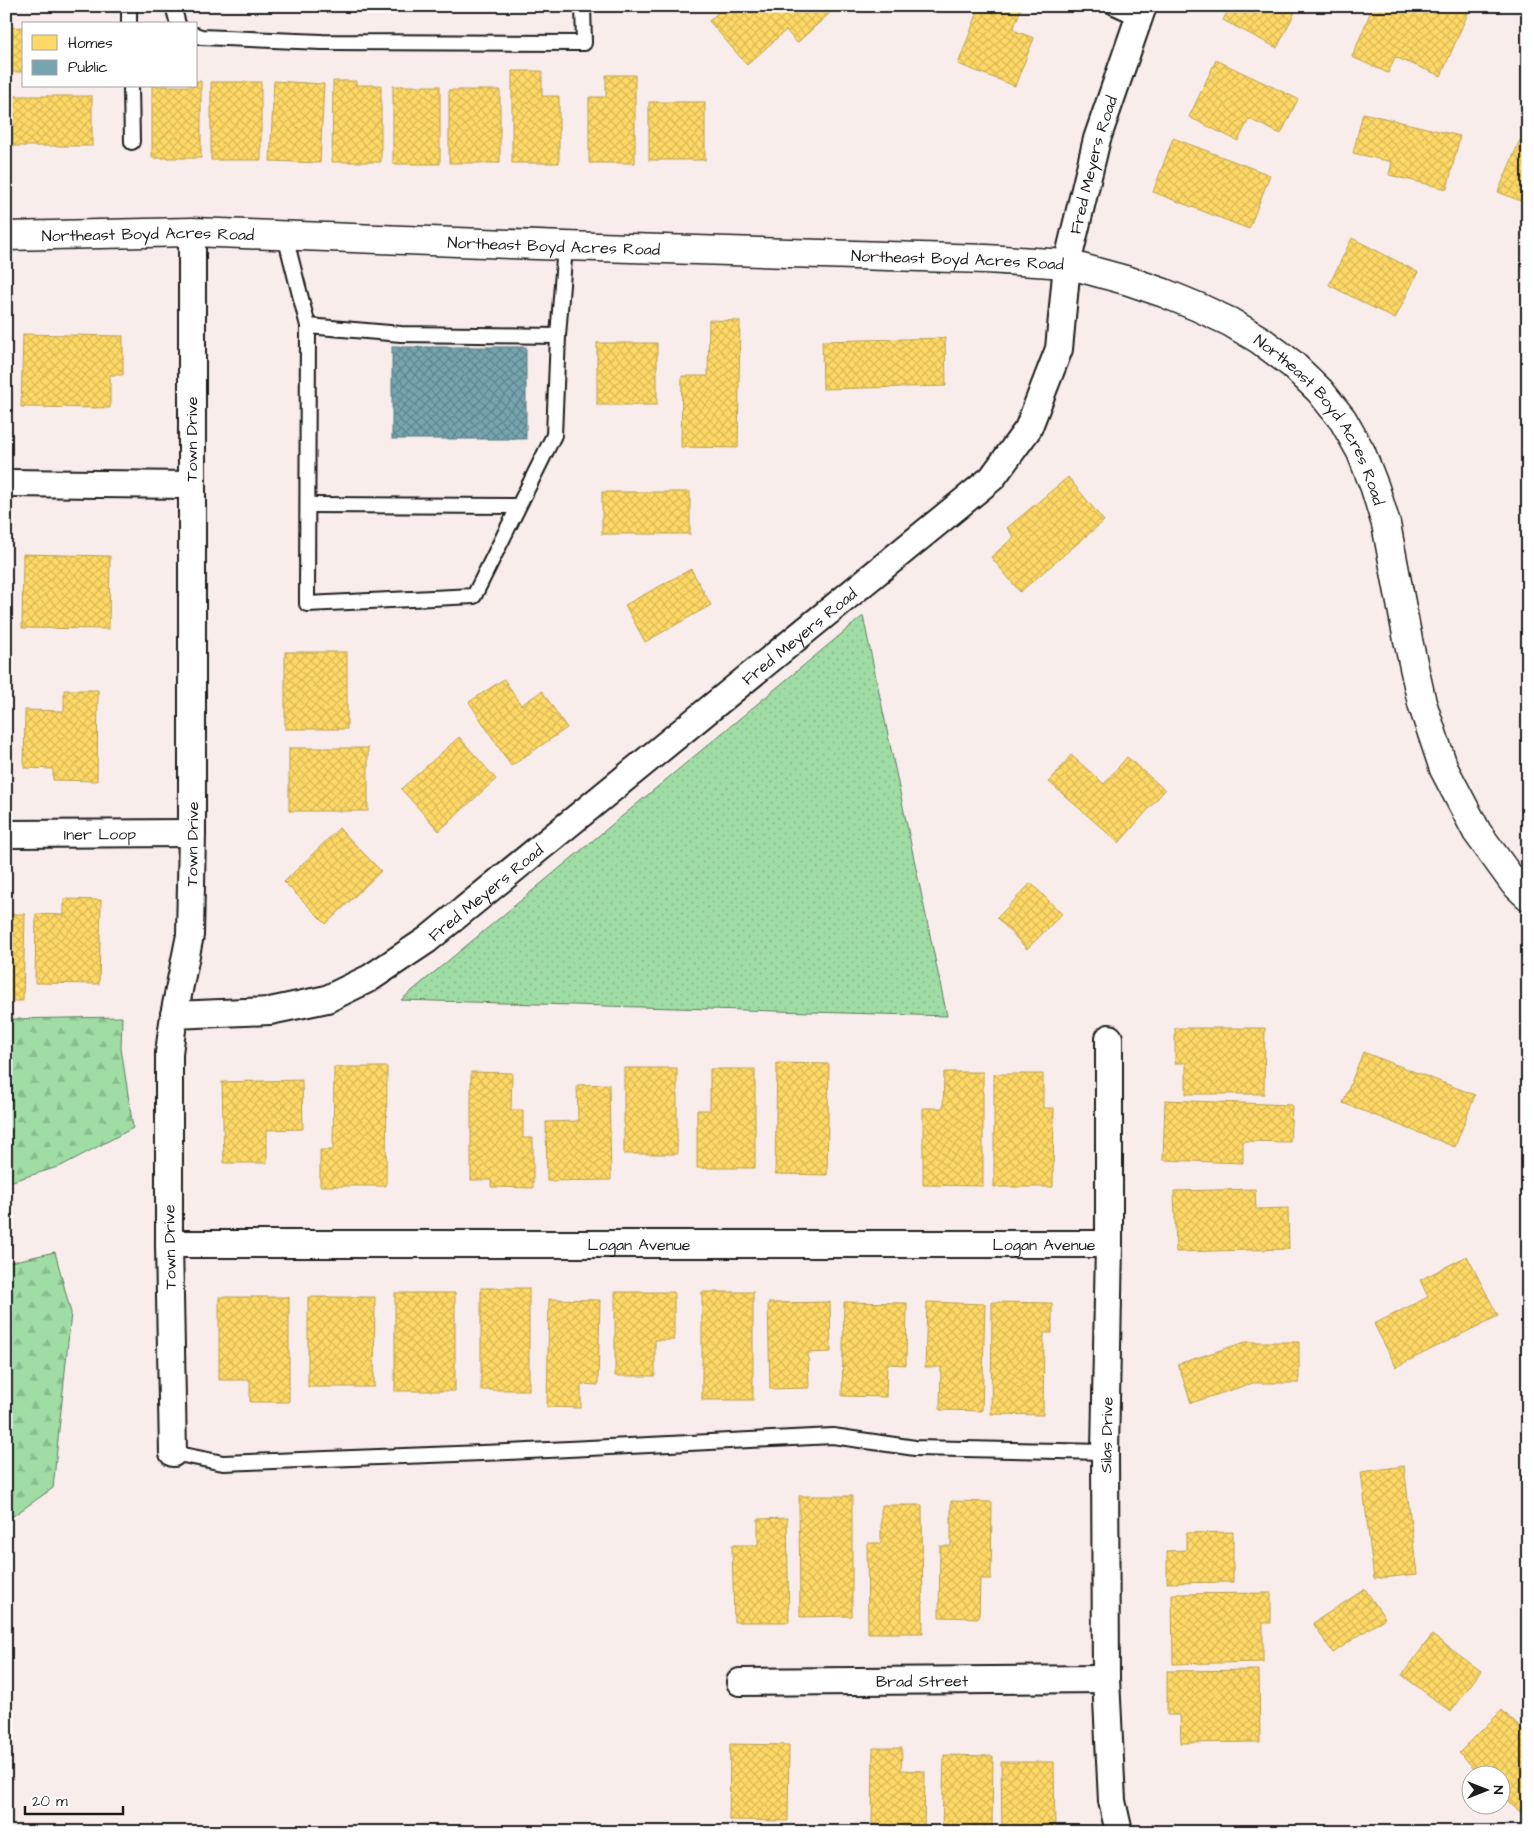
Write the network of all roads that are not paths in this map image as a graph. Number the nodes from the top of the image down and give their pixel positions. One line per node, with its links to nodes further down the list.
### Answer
1 (129, 6): 6 (lane)
2 (173, 6): 7 (lane)
3 (583, 6): 8 (lane)
4 (1112, 6): 5 (lane)
5 (1140, 12): 15 (street, Fred Meyers Road)
6 (129, 22)
7 (177, 22)
8 (198, 35)
9 (131, 88): 10 (lane)
10 (132, 142)
11 (192, 232): 12 (street, Northeast Boyd Acres Road); 13 (street, Northeast Boyd Acres Road); 19 (street, Town Drive)
12 (6, 236)
13 (285, 236): 14 (street, Northeast Boyd Acres Road); 16 (lane)
14 (565, 246): 15 (street, Northeast Boyd Acres Road); 17 (lane)
15 (1066, 264): 24 (street, Northeast Boyd Acres Road); 25 (street, Fred Meyers Road)
16 (308, 326): 17 (lane); 20 (lane)
17 (558, 336): 21 (lane)
18 (6, 483): 19 (street)
19 (191, 484): 22 (street, Town Drive)
20 (308, 505): 21 (lane); 21 (lane)
21 (518, 506)
22 (192, 833): 23 (street, Iner Loop); 25 (street, Town Drive)
23 (6, 834)
24 (1528, 896)
25 (174, 1015): 27 (street, Town Drive)
26 (1109, 1038): 28 (street, Silas Drive)
27 (169, 1244): 28 (street, Logan Avenue); 30 (street, Town Drive)
28 (1108, 1244): 29 (street, Silas Drive)
29 (1105, 1452): 30 (lane); 31 (street, Silas Drive)
30 (173, 1453)
31 (1106, 1679): 32 (street, Brad Street); 33 (street, Silas Drive)
32 (740, 1682)
33 (1119, 1832)

